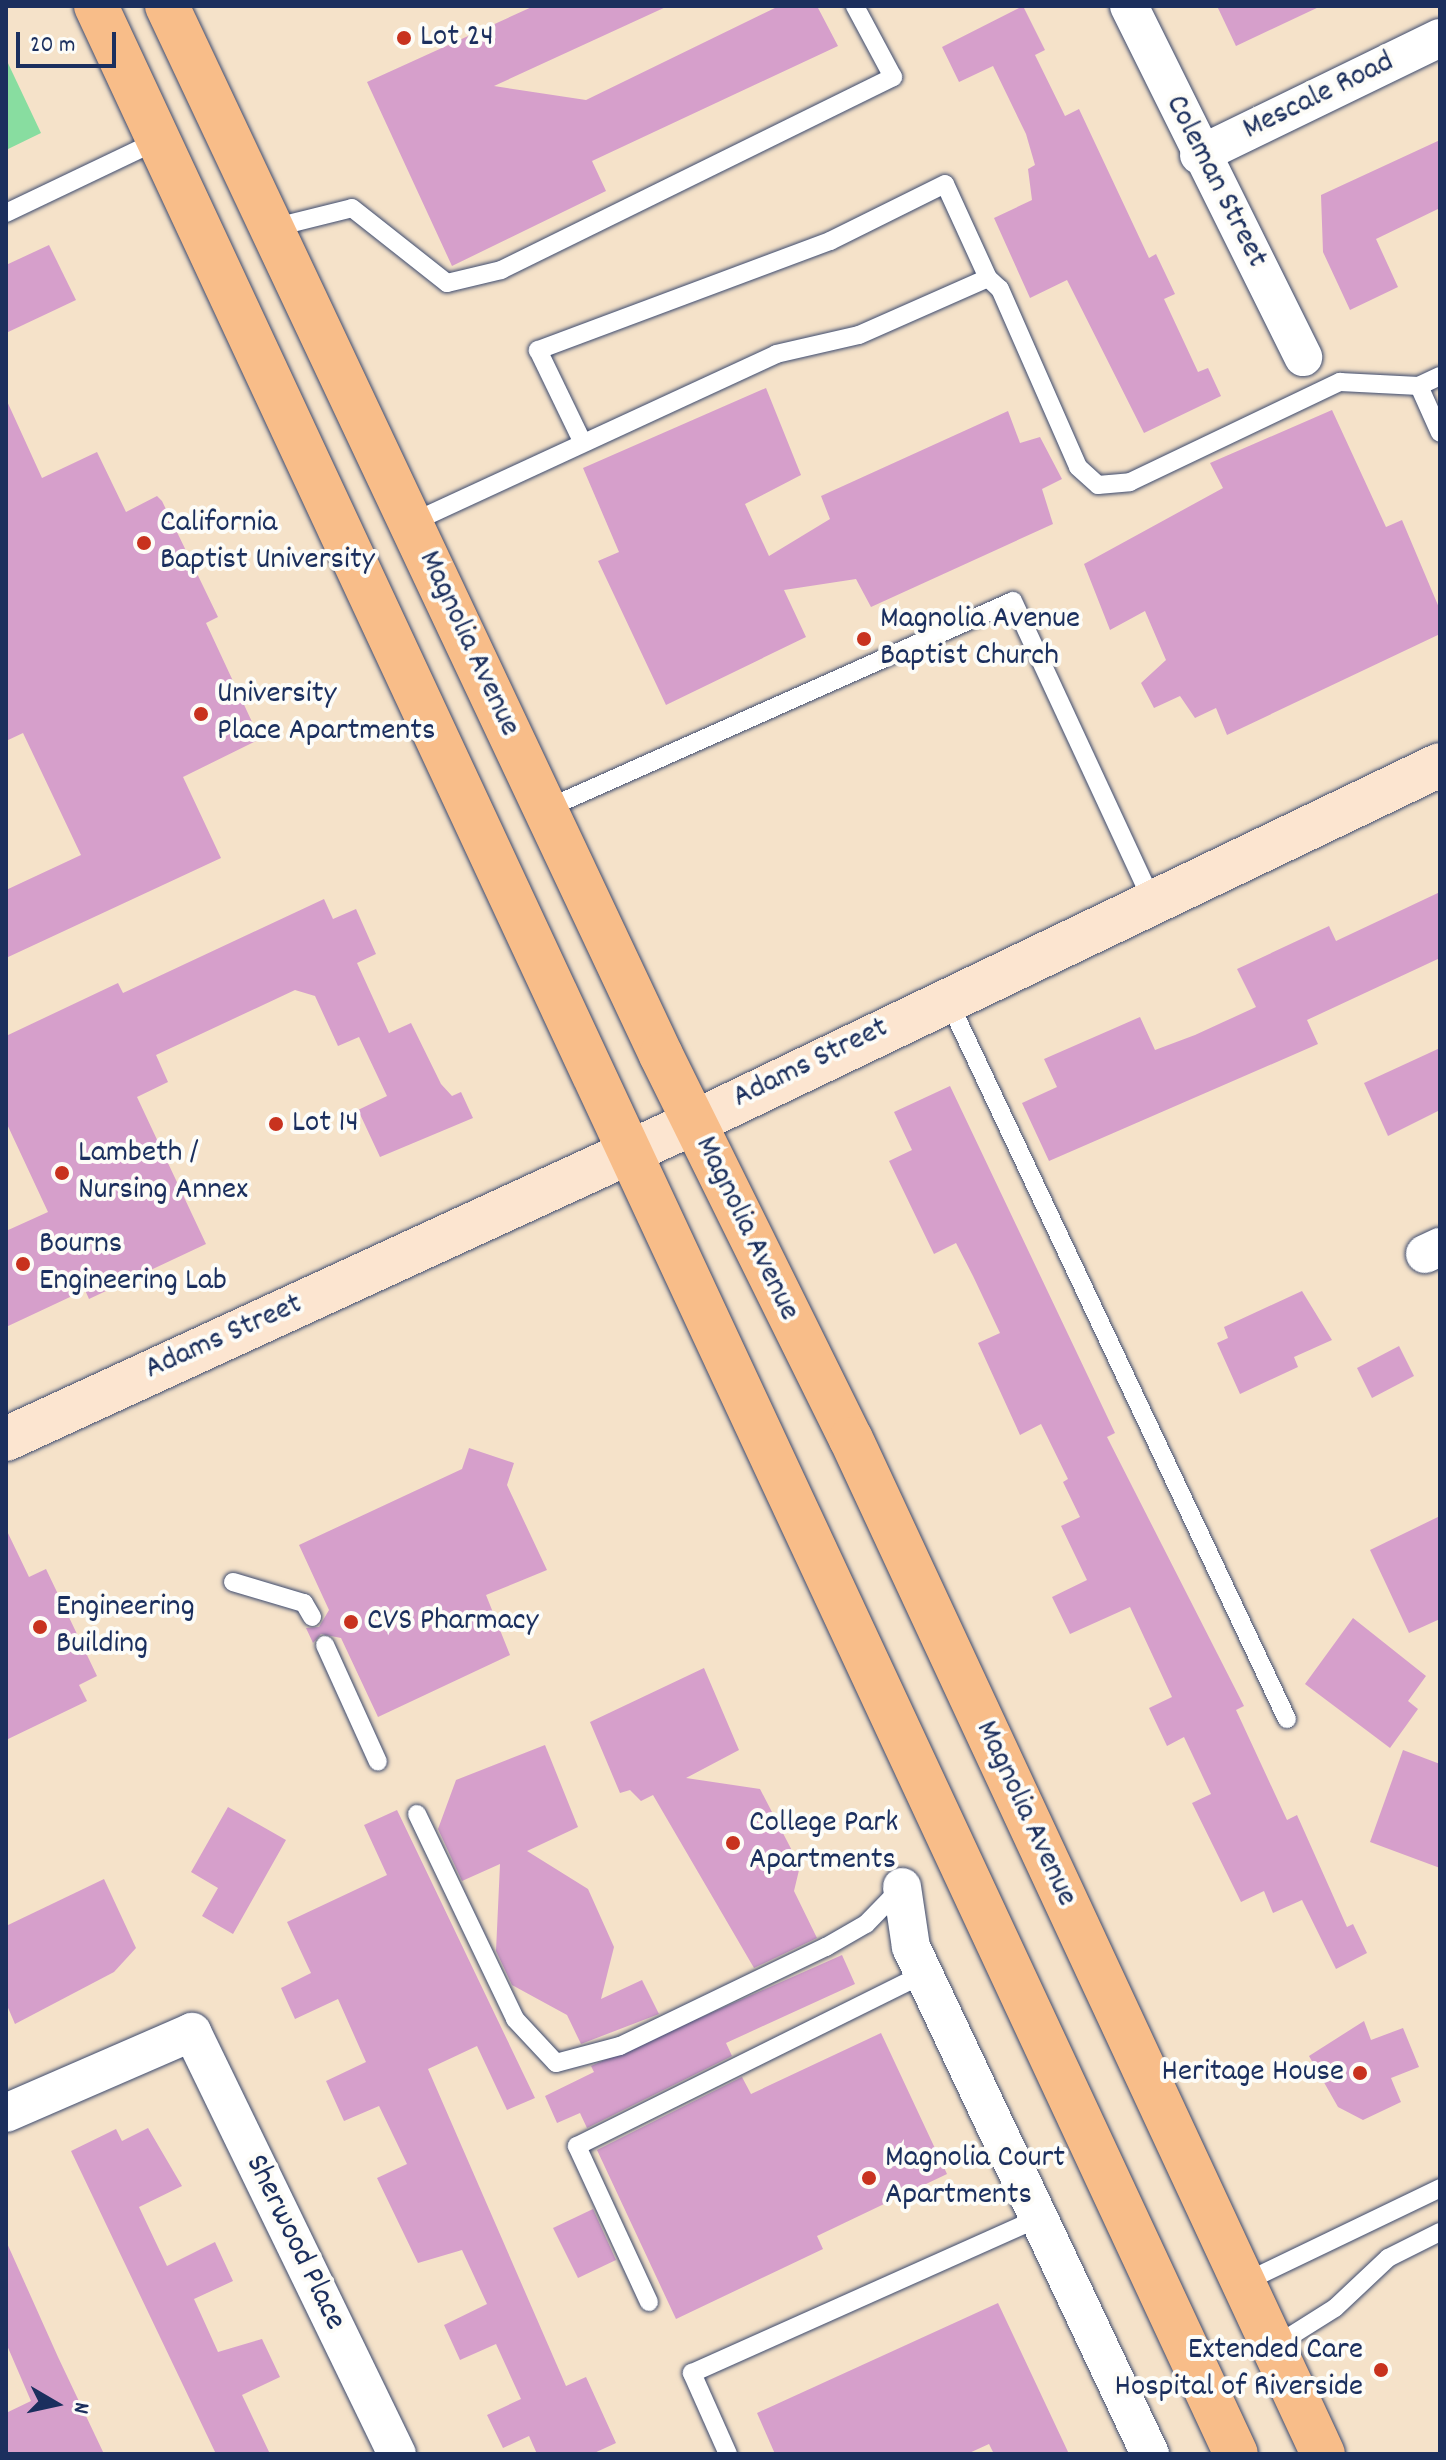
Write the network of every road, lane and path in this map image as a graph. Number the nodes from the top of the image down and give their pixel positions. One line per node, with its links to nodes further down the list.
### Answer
1 (96, 6): 6 (main road, Magnolia Avenue)
2 (167, 6): 9 (main road, Magnolia Avenue)
3 (855, 6): 9 (lane)
4 (1129, 6): 7 (street, Coleman Street)
5 (1440, 38): 7 (street, Mescale Road)
6 (159, 140): 8 (lane); 22 (main road, Magnolia Avenue)
7 (1199, 155): 11 (street, Coleman Street)
8 (6, 213)
9 (272, 228): 16 (main road, Magnolia Avenue)
10 (988, 278): 13 (lane); 15 (lane); 15 (lane)
11 (1303, 357)
12 (1440, 376): 13 (lane)
13 (1419, 386): 14 (lane)
14 (1440, 433)
15 (583, 443): 16 (lane)
16 (411, 523): 18 (main road, Magnolia Avenue)
17 (1440, 765): 19 (main road, Adams Street)
18 (546, 809): 19 (lane); 21 (main road, Magnolia Avenue)
19 (1152, 901): 20 (main road, Adams Street)
20 (947, 997): 21 (main road, Adams Street); 27 (lane)
21 (693, 1123): 22 (main road, Adams Street); 36 (main road, Magnolia Avenue)
22 (634, 1150): 23 (main road, Adams Street); 42 (main road, Magnolia Avenue)
23 (6, 1439)
24 (233, 1582): 25 (lane)
25 (312, 1617)
26 (325, 1645): 28 (lane)
27 (1287, 1719)
28 (378, 1762)
29 (417, 1814): 30 (lane)
30 (902, 1887): 31 (street)
31 (924, 1974): 34 (street); 37 (lane)
32 (6, 2113): 39 (street, Sherwood Place)
33 (1440, 2188): 36 (lane)
34 (1039, 2218): 40 (lane); 41 (street)
35 (1440, 2232): 38 (lane)
36 (1243, 2283): 38 (main road, Magnolia Avenue)
37 (649, 2302)
38 (1273, 2347): 43 (main road, Magnolia Avenue)
39 (397, 2454)
40 (728, 2454)
41 (1150, 2454)
42 (1236, 2454)
43 (1323, 2454)

